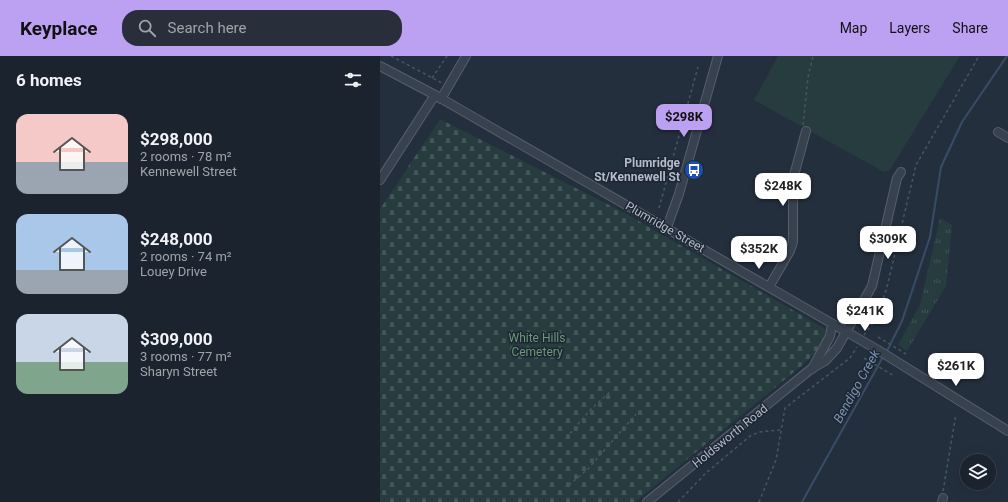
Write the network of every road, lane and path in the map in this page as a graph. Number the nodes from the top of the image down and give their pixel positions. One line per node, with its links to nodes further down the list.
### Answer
1 (391, 56): 9 (path)
2 (447, 56): 9 (path)
3 (466, 56): 11 (street)
4 (718, 56): 18 (street)
5 (813, 56): 12 (path)
6 (979, 56): 23 (path)
7 (380, 66): 11 (street, Plumridge Street)
8 (698, 67): 17 (path)
9 (432, 78): 10 (path)
10 (444, 84)
11 (438, 97): 16 (street); 18 (street, Plumridge Street)
12 (804, 129): 19 (street)
13 (998, 132): 14 (street)
14 (1008, 138)
15 (901, 172): 21 (street, Holdsworth Road)
16 (380, 180)
17 (659, 208)
18 (667, 227): 19 (street, Plumridge Street)
19 (769, 287): 20 (street, Plumridge Street)
20 (832, 325): 21 (street, Plumridge Street); 27 (street, Holdsworth Road)
21 (846, 333): 27 (street, Holdsworth Road); 33 (street, Plumridge Street)
22 (878, 337): 25 (path)
23 (862, 338)
24 (859, 345): 32 (path)
25 (906, 354)
26 (864, 358): 28 (path)
27 (811, 369): 37 (street, Holdsworth Road)
28 (894, 376)
29 (610, 392): 34 (path)
30 (636, 414): 35 (path)
31 (956, 414): 36 (path)
32 (780, 430): 38 (path); 39 (path)
33 (1008, 431)
34 (566, 438)
35 (569, 485)
36 (942, 500)
37 (647, 502)
38 (678, 502)
39 (759, 502)

